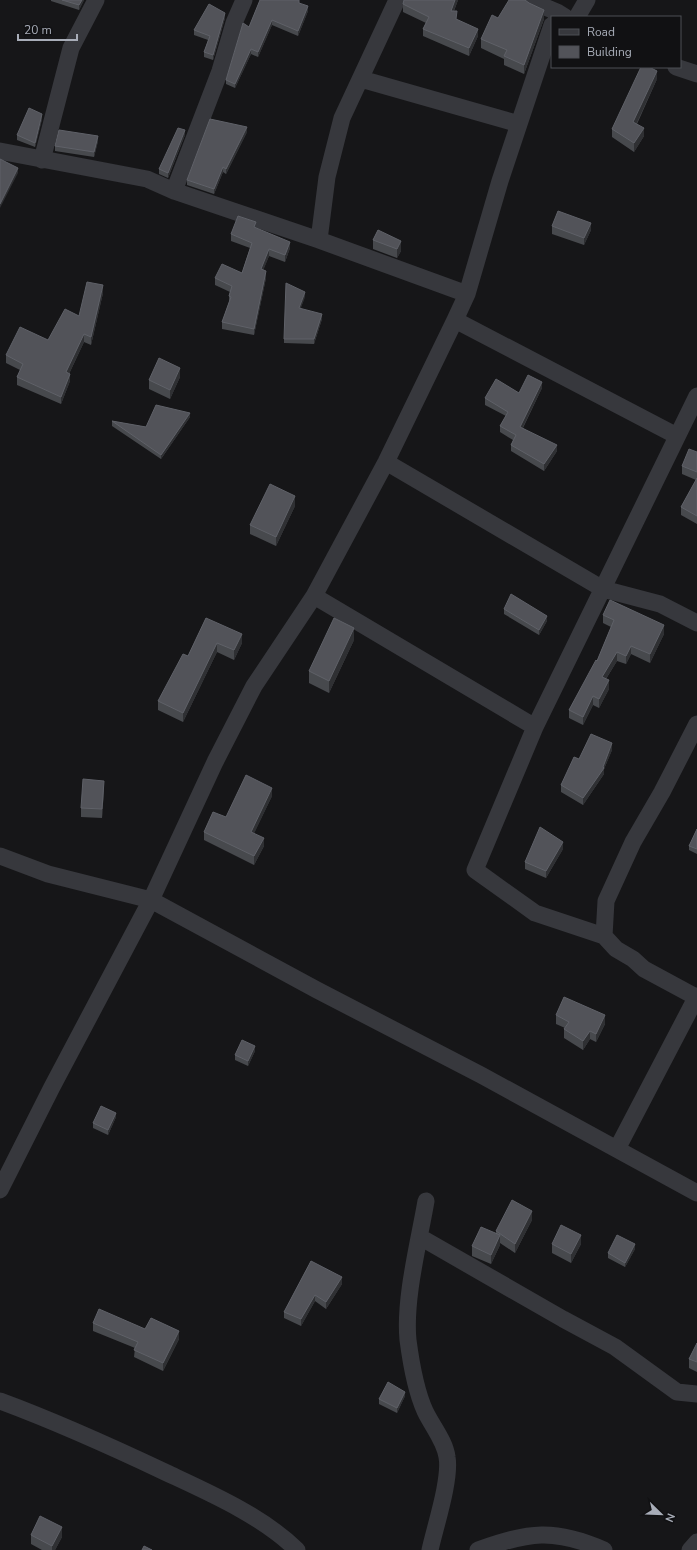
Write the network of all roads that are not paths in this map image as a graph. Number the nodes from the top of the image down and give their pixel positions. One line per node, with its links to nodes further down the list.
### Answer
1 (96, 0): 14 (street)
2 (244, 0): 15 (street)
3 (397, 0): 11 (street)
4 (528, 0): 6 (street)
5 (587, 0): 7 (street)
6 (554, 16)
7 (578, 16)
8 (551, 35): 12 (street)
9 (679, 68): 10 (street)
10 (697, 74)
11 (361, 79): 12 (street); 16 (street)
12 (519, 124): 17 (street)
13 (0, 151): 14 (street)
14 (42, 160): 15 (street)
15 (174, 191): 16 (street)
16 (319, 240): 17 (street)
17 (467, 294): 18 (street)
18 (455, 320): 20 (street); 21 (street)
19 (697, 396): 20 (street)
20 (677, 436): 22 (street)
21 (386, 462): 22 (street); 23 (street)
22 (603, 589): 24 (street); 26 (street)
23 (314, 596): 26 (street); 28 (street)
24 (697, 623)
25 (697, 724): 29 (street)
26 (535, 727): 29 (street)
27 (0, 856): 28 (street)
28 (151, 900): 31 (street); 32 (street)
29 (604, 936): 30 (street)
30 (697, 997): 31 (street)
31 (617, 1149): 33 (street)
32 (0, 1190)
33 (697, 1192)
34 (426, 1201): 35 (street)
35 (420, 1237): 36 (street); 40 (street)
36 (697, 1394)
37 (0, 1401): 39 (street)
38 (697, 1542): 43 (street)
39 (297, 1550)
40 (430, 1550)
41 (478, 1550): 42 (street)
42 (604, 1550)
43 (690, 1550)

